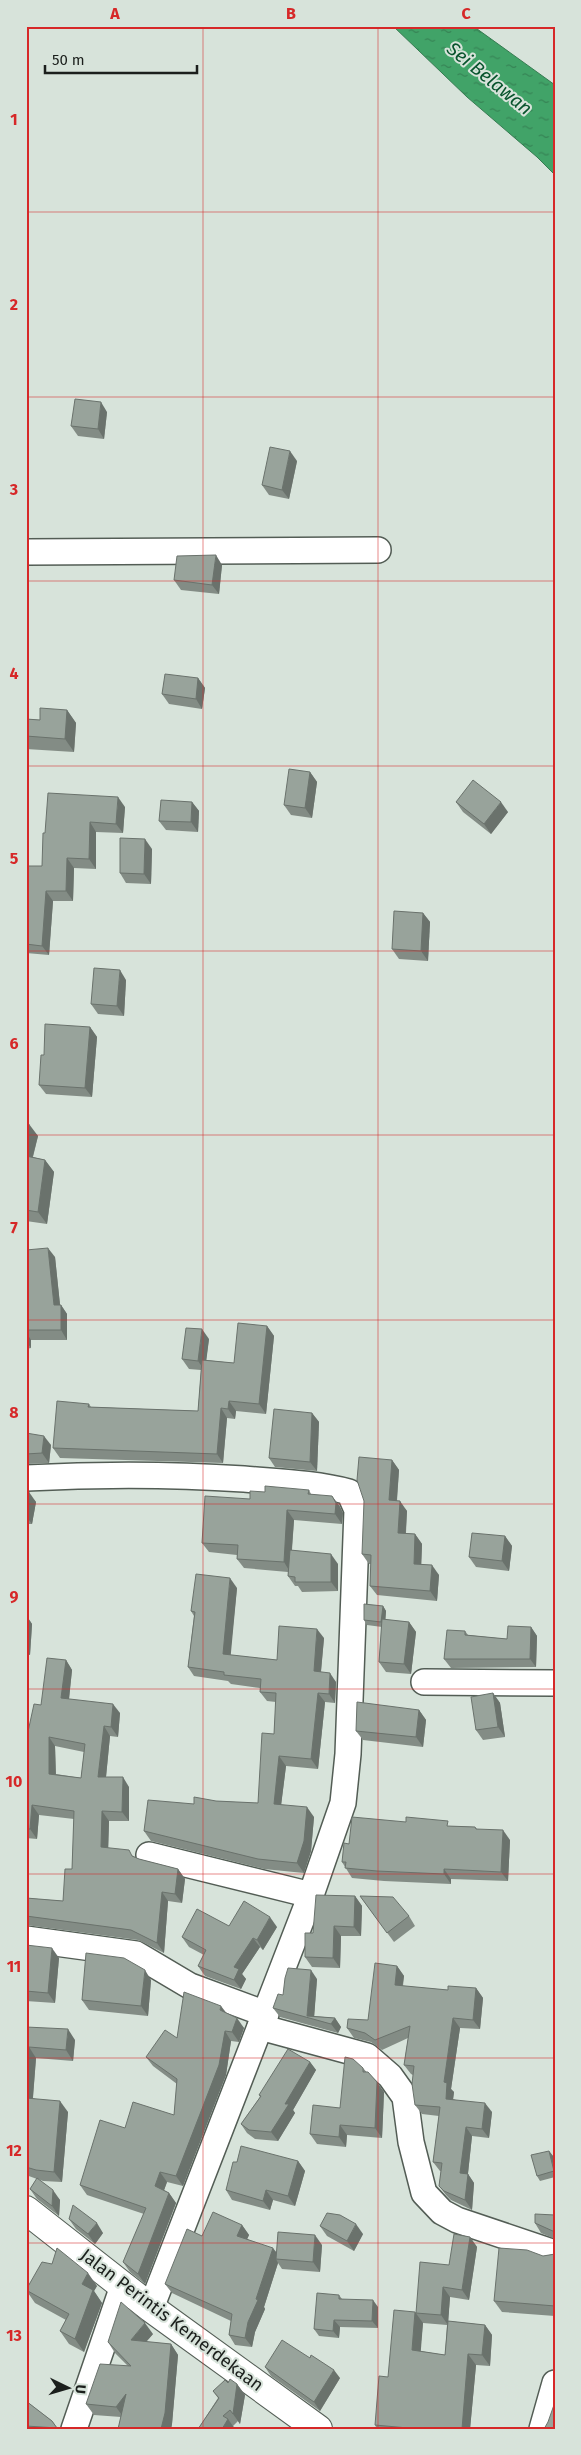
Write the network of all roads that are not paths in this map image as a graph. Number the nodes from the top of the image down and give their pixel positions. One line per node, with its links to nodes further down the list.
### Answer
1 (378, 550): 2 (street)
2 (26, 552)
3 (26, 1478): 7 (street)
4 (424, 1682): 5 (street)
5 (555, 1683)
6 (149, 1855): 7 (street)
7 (311, 1895): 9 (street)
8 (26, 1940): 9 (street)
9 (263, 2021): 11 (street); 13 (street)
10 (26, 2210): 12 (main road, Jalan Perintis Kemerdekaan)
11 (555, 2253)
12 (123, 2286): 13 (main road, Jalan Perintis Kemerdekaan); 15 (street)
13 (151, 2308): 16 (main road, Jalan Perintis Kemerdekaan)
14 (555, 2383): 17 (street)
15 (74, 2429)
16 (318, 2429)
17 (542, 2429)

